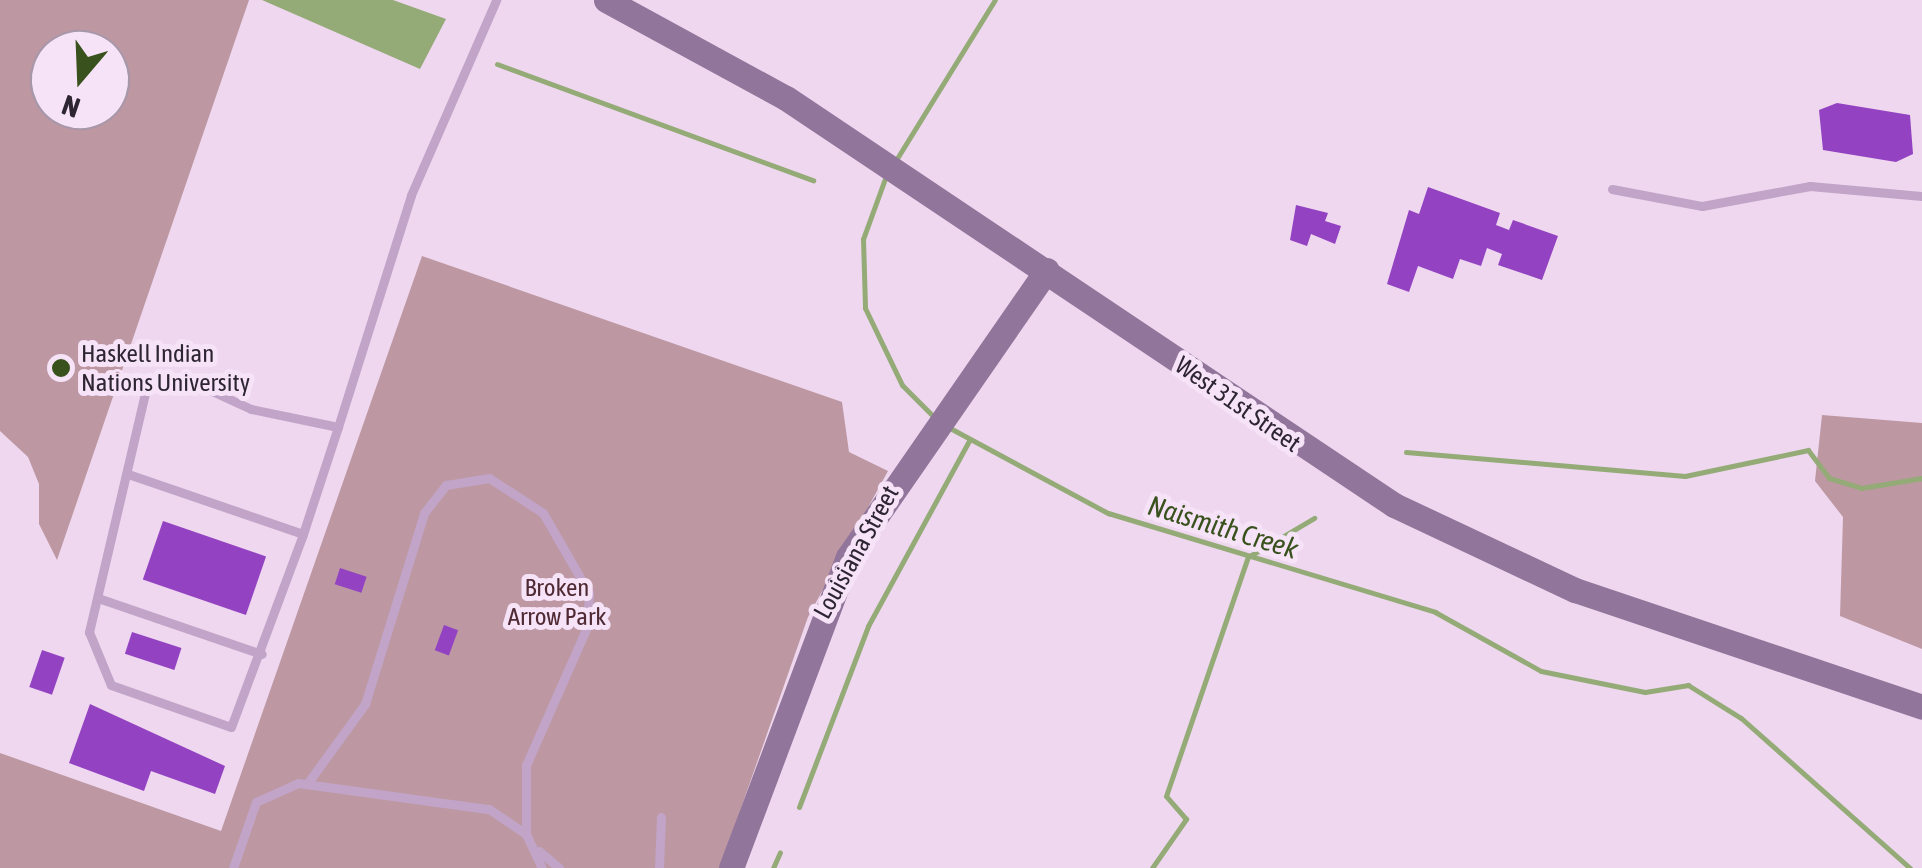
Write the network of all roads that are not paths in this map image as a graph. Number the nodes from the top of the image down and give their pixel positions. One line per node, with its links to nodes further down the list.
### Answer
1 (496, 0): 6 (lane)
2 (606, 0): 5 (main road, West 31st Street)
3 (1612, 189): 4 (lane)
4 (1922, 196)
5 (1047, 270): 11 (main road, West 31st Street); 20 (main road, Louisiana Street)
6 (338, 427): 7 (lane); 8 (lane)
7 (128, 474): 8 (lane); 9 (lane)
8 (303, 534): 10 (lane)
9 (98, 598): 10 (lane); 10 (lane)
10 (262, 654)
11 (1922, 707)
12 (307, 784): 14 (lane); 14 (lane); 16 (lane)
13 (661, 817): 19 (lane)
14 (526, 834): 15 (lane)
15 (540, 850): 17 (lane); 18 (lane)
16 (233, 868)
17 (542, 868)
18 (560, 868)
19 (659, 868)
20 (731, 868)

